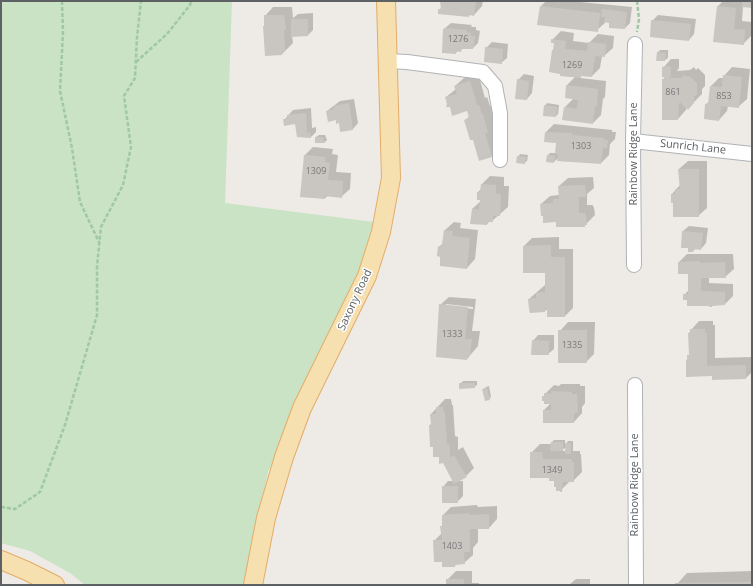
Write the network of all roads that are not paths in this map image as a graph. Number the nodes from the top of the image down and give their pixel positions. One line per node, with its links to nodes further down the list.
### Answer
1 (386, 1): 3 (main road, Saxony Road)
2 (635, 44): 4 (street, Rainbow Ridge Lane)
3 (388, 61): 6 (street); 11 (main road, Saxony Road)
4 (634, 141): 5 (street, Sunrich Lane); 7 (street, Rainbow Ridge Lane)
5 (752, 154)
6 (500, 160)
7 (634, 265)
8 (635, 385): 12 (street, Rainbow Ridge Lane)
9 (1, 560): 10 (main road)
10 (55, 585)
11 (253, 585)
12 (636, 585)

